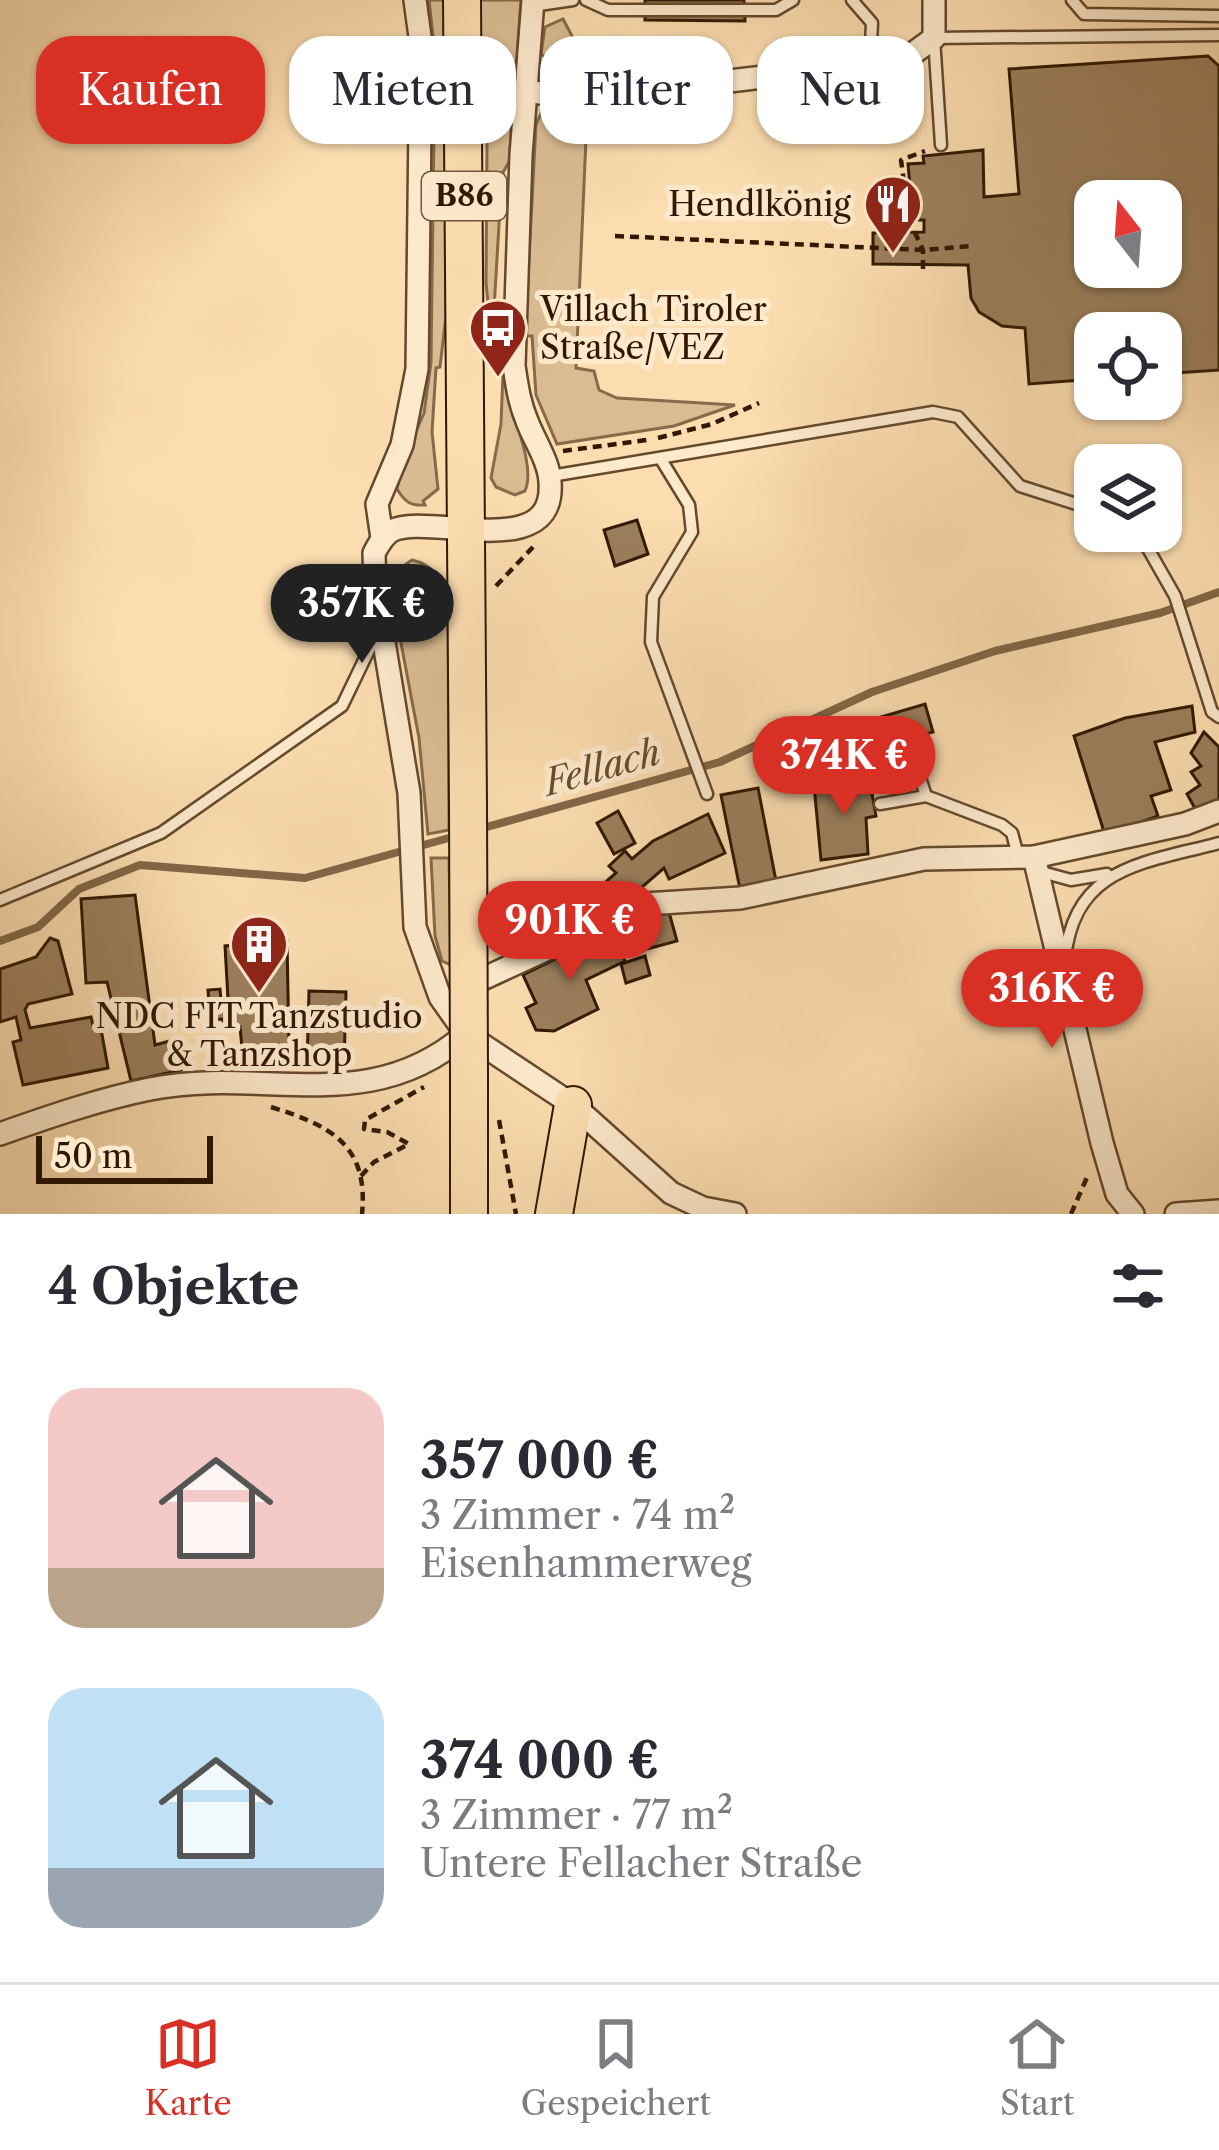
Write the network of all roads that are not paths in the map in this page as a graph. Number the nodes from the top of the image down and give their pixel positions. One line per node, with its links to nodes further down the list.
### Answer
1 (415, 0): 22 (street)
2 (462, 0): 21 (main road, B86)
3 (573, 0): 9 (lane)
4 (586, 0): 5 (lane)
5 (793, 0)
6 (851, 0): 12 (lane)
7 (934, 0): 13 (street)
8 (1072, 0): 10 (lane)
9 (533, 3): 16 (street)
10 (1219, 16)
11 (1219, 35): 13 (lane)
12 (871, 36)
13 (934, 38): 14 (street); 17 (lane)
14 (924, 45)
15 (757, 76): 16 (street)
16 (526, 91): 19 (street)
17 (941, 145)
18 (662, 461): 19 (lane); 20 (lane); 27 (lane)
19 (550, 476): 21 (street)
20 (1074, 503)
21 (466, 531): 22 (street); 42 (main road, B86, bridge)
22 (382, 538): 24 (street)
23 (1150, 552): 25 (lane)
24 (383, 621): 34 (lane); 36 (street)
25 (1219, 717)
26 (909, 744): 28 (lane)
27 (705, 789)
28 (926, 796): 29 (lane); 32 (lane)
29 (880, 804)
30 (1219, 811): 32 (street)
31 (1219, 843): 33 (lane)
32 (1030, 862): 33 (lane); 35 (street); 36 (street)
33 (1110, 873): 35 (lane)
34 (0, 900)
35 (1064, 976): 45 (street)
36 (440, 997): 37 (street)
37 (466, 1034): 38 (street); 39 (street)
38 (573, 1106): 41 (street); 43 (main road)
39 (0, 1133)
40 (1219, 1210): 46 (street)
41 (703, 1211): 44 (street)
42 (469, 1214)
43 (554, 1214)
44 (735, 1214)
45 (1133, 1214)
46 (1176, 1214)

